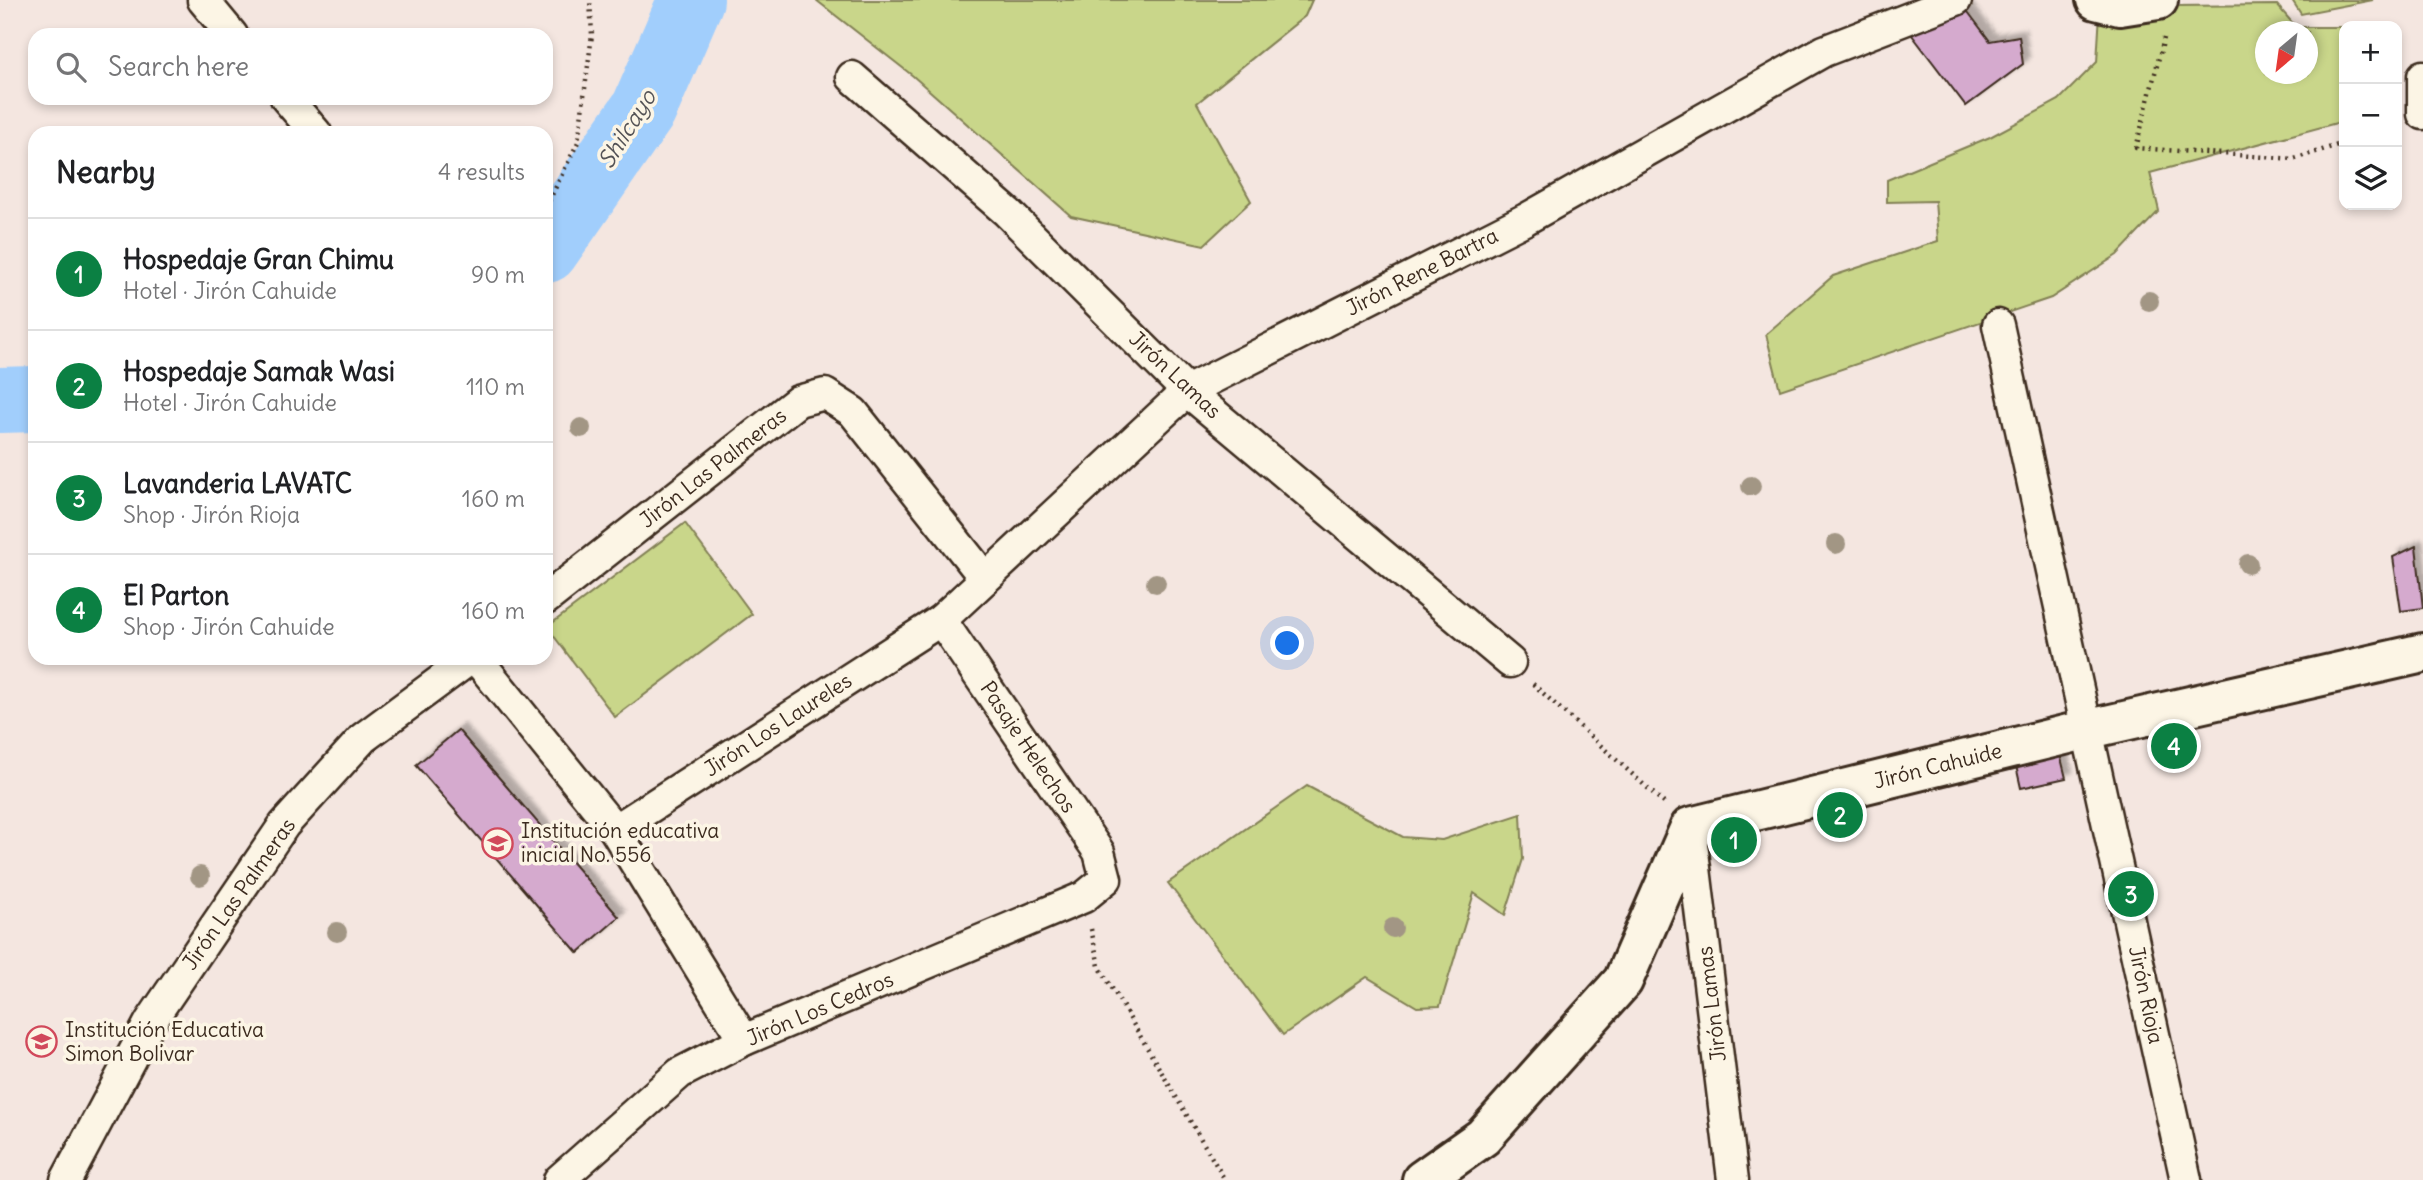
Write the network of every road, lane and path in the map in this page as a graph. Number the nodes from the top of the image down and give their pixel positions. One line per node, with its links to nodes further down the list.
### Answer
1 (202, 0): 6 (street)
2 (590, 0): 13 (path)
3 (1956, 0): 15 (street, Jirón Rene Bartra)
4 (2096, 0): 5 (street)
5 (2162, 13): 12 (path)
6 (226, 28)
7 (852, 76): 15 (street, Jirón Lamas)
8 (2423, 76): 10 (street)
9 (292, 105): 11 (street)
10 (2423, 114)
11 (310, 126)
12 (2339, 146)
13 (553, 193)
14 (1998, 325): 23 (street, Jirón Rioja)
15 (1188, 391): 16 (street, Jirón Rene Bartra); 20 (street, Jirón Lamas)
16 (984, 577): 17 (street, Jirón Las Palmeras); 18 (street, Jirón Rene Bartra)
17 (553, 594)
18 (941, 620): 25 (street, Jirón Los Laureles); 26 (street, Pasaje Helechos)
19 (2423, 653): 23 (street, Jirón Cahuide)
20 (1510, 662): 24 (path)
21 (464, 665): 28 (street, Jirón Las Palmeras)
22 (480, 665): 25 (street)
23 (2089, 729): 24 (street, Jirón Cahuide); 33 (street, Jirón Rioja)
24 (1690, 827): 31 (street); 32 (street, Jirón Lamas)
25 (615, 830): 27 (street)
26 (1095, 888): 27 (street, Jirón Los Cedros); 30 (path)
27 (744, 1040): 29 (street, Jirón Los Cedros)
28 (66, 1180)
29 (559, 1180)
30 (1225, 1180)
31 (1422, 1180)
32 (1733, 1180)
33 (2186, 1180)

